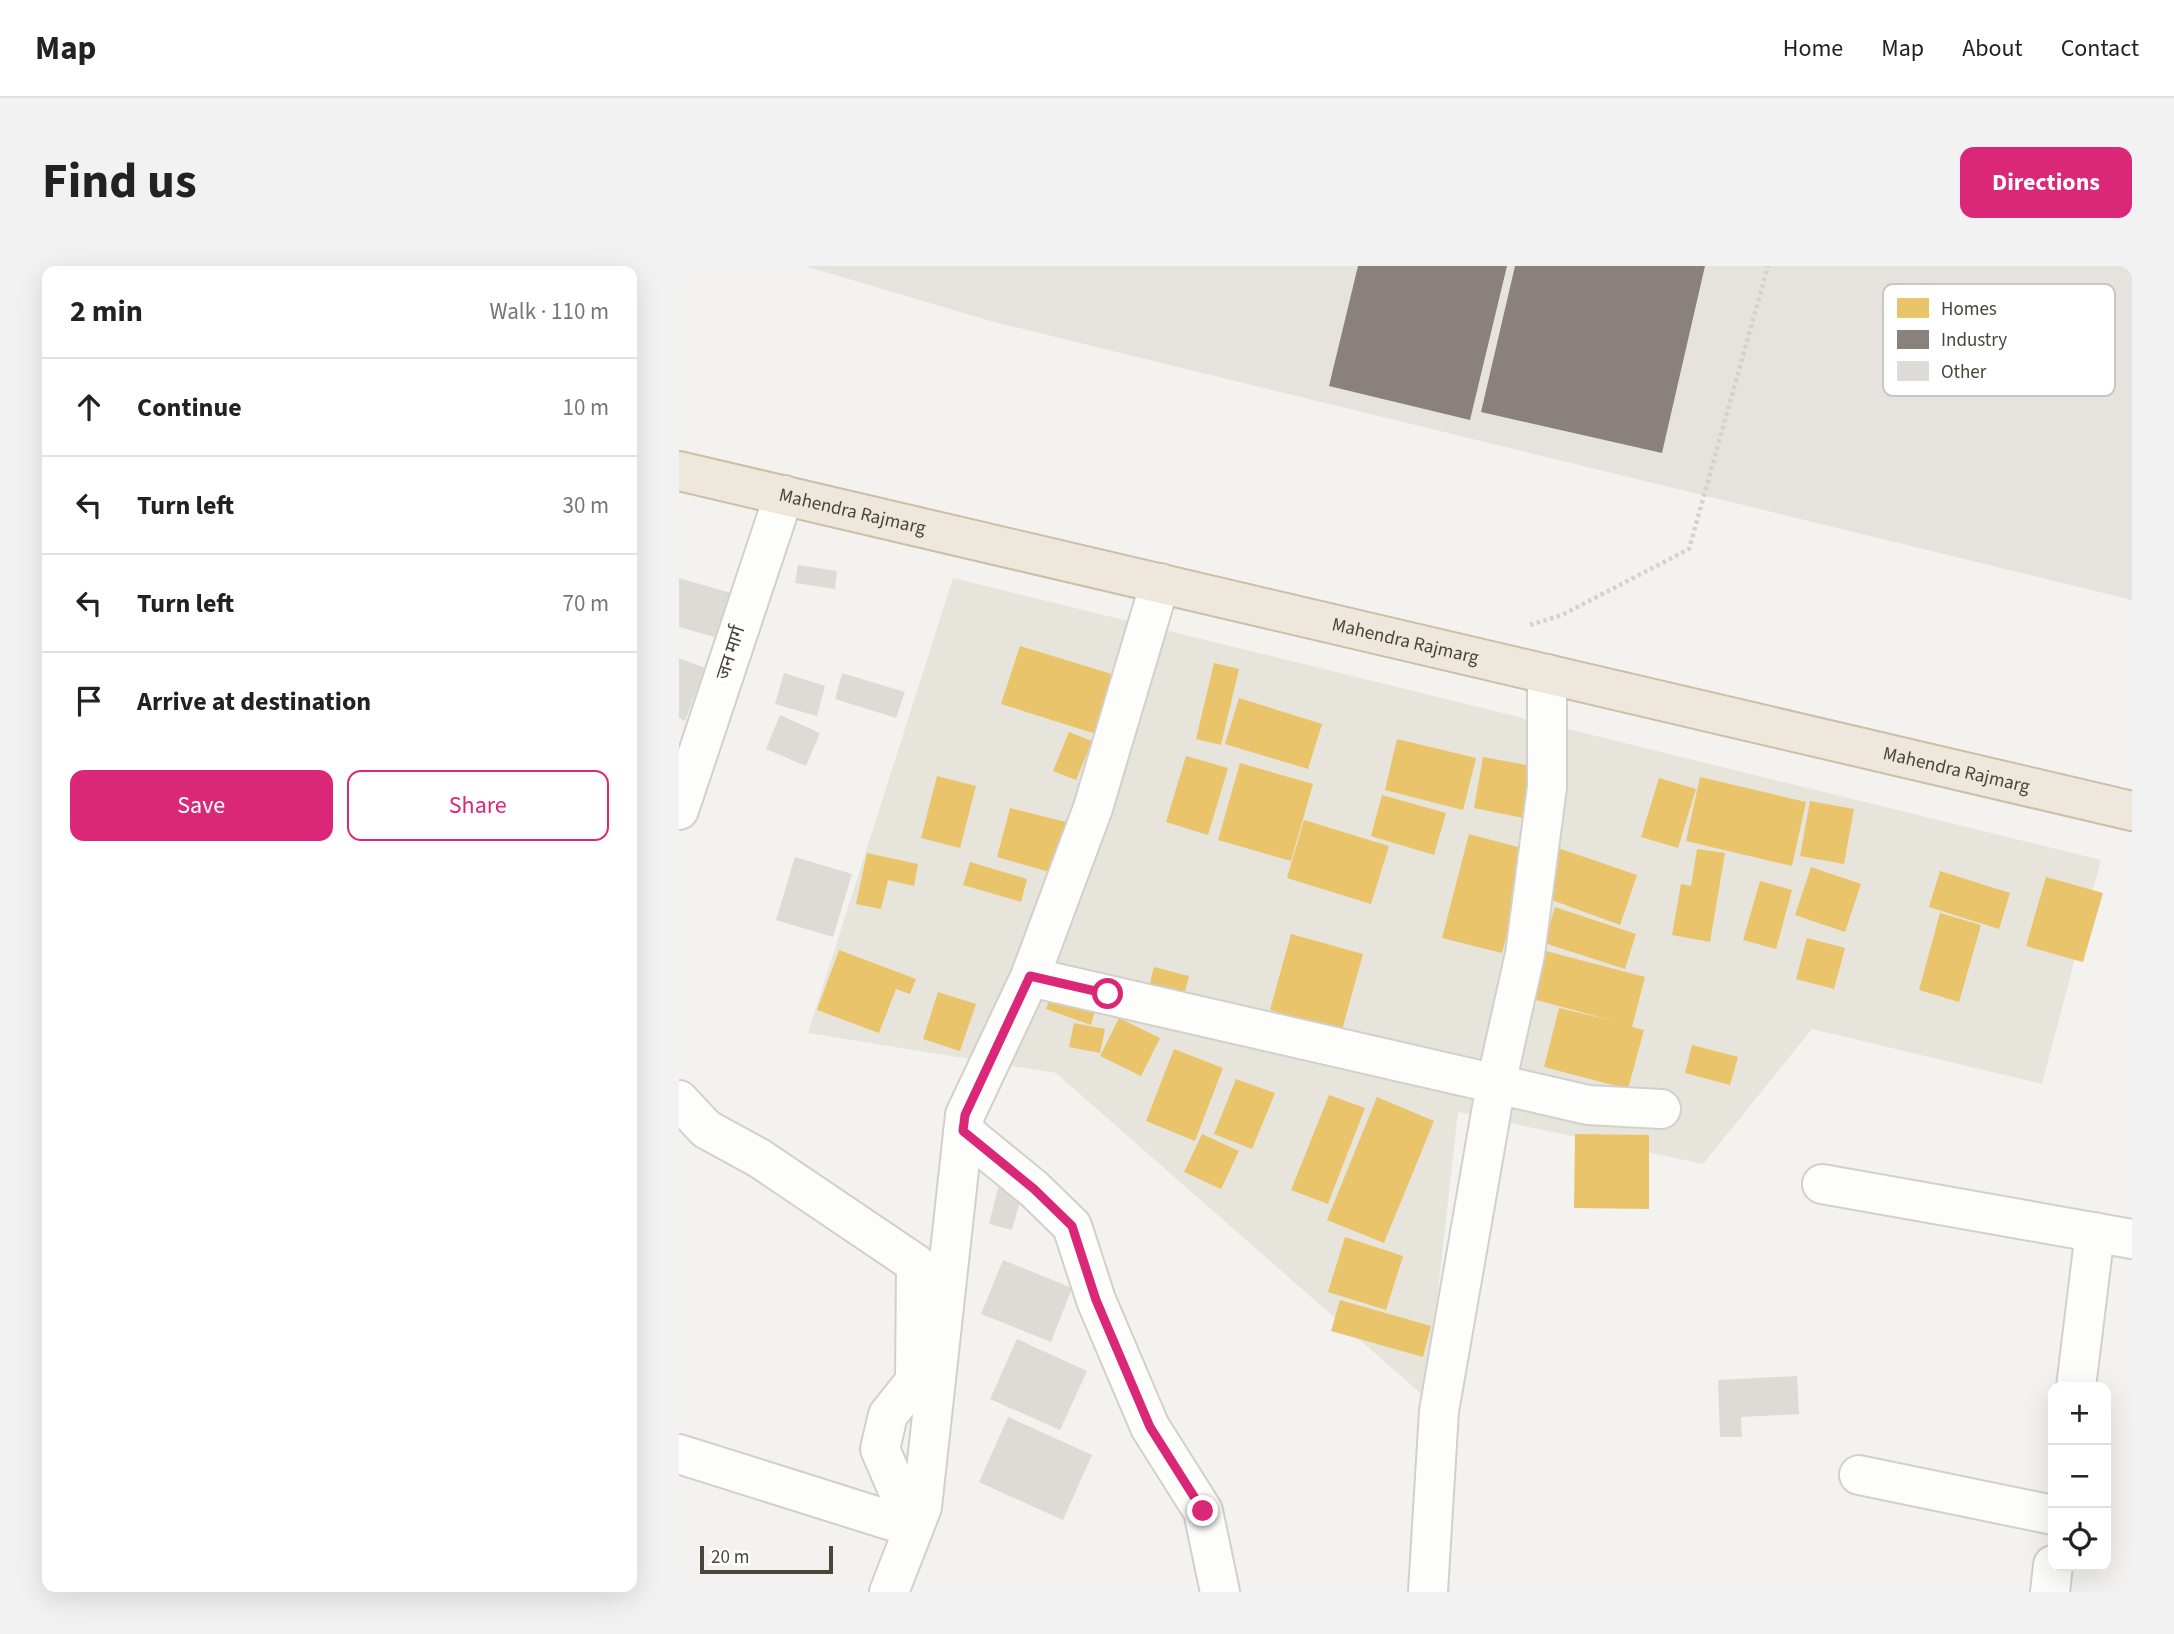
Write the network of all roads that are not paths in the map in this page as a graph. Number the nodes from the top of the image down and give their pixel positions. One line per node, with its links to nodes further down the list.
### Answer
1 (679, 471): 2 (highway, Mahendra Rajmarg)
2 (783, 495): 3 (highway, Mahendra Rajmarg); 5 (street, जन मार्ग)
3 (1160, 583): 4 (highway, Mahendra Rajmarg); 7 (street)
4 (1547, 674): 6 (highway, Mahendra Rajmarg); 8 (street)
5 (679, 810)
6 (2132, 811)
7 (1030, 976): 8 (street); 11 (street)
8 (1496, 1084): 10 (street); 22 (street)
9 (679, 1100): 18 (street)
10 (1661, 1109)
11 (963, 1131): 18 (street); 21 (street)
12 (1822, 1184): 13 (street)
13 (2114, 1235): 14 (street)
14 (2077, 1382)
15 (679, 1454): 18 (street)
16 (1859, 1475): 17 (street)
17 (2048, 1514)
18 (914, 1528): 20 (street)
19 (2052, 1571): 23 (street)
20 (889, 1592)
21 (1220, 1592)
22 (1428, 1592)
23 (2050, 1592)

